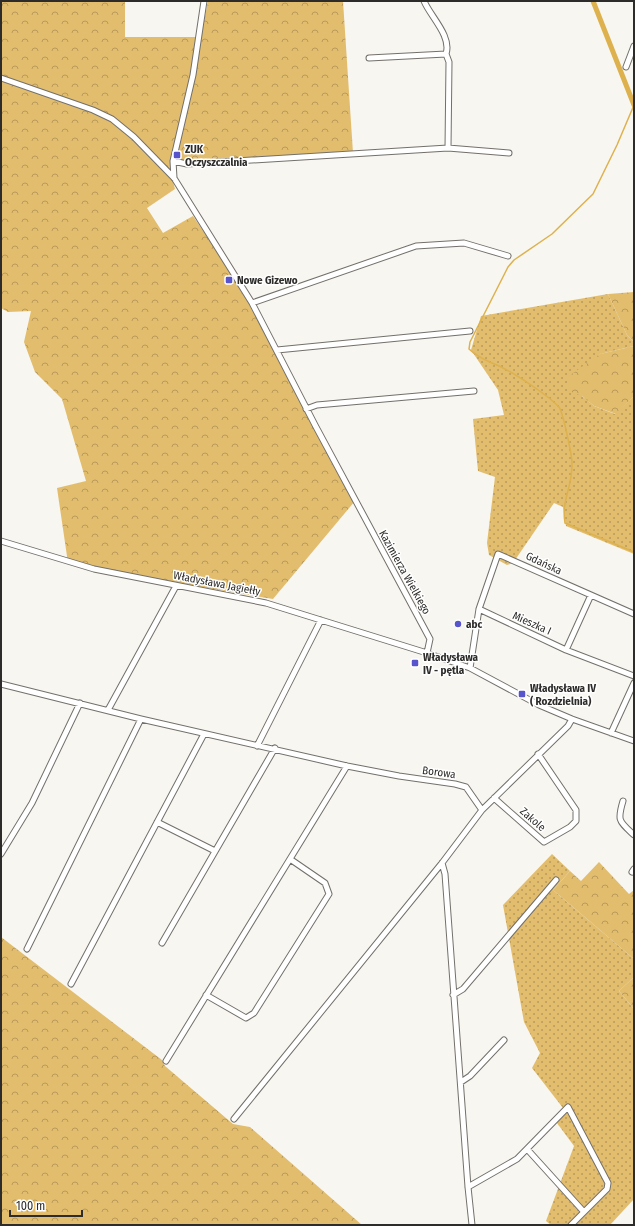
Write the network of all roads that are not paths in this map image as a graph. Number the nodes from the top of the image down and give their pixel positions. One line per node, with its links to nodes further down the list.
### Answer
1 (204, 1): 10 (street)
2 (424, 1): 4 (street)
3 (634, 46): 6 (street)
4 (446, 54): 5 (street); 8 (street)
5 (369, 58)
6 (626, 67)
7 (1, 78): 11 (street, Kazimierza Wielkiego)
8 (448, 148): 9 (street); 10 (street)
9 (509, 153)
10 (173, 161): 11 (street)
11 (174, 178): 13 (street, Kazimierza Wielkiego)
12 (508, 256): 13 (street)
13 (252, 303): 15 (street, Kazimierza Wielkiego)
14 (470, 331): 15 (street)
15 (277, 350): 17 (street, Kazimierza Wielkiego)
16 (474, 391): 17 (street)
17 (306, 409): 25 (street, Kazimierza Wielkiego)
18 (1, 541): 19 (street, Władysława Jagiełły)
19 (176, 586): 23 (street, Władysława Jagiełły); 31 (street)
20 (591, 595): 21 (street, Gdańska); 22 (street, Gdańska); 24 (street)
21 (479, 609): 24 (street, Mieszka I); 26 (street)
22 (634, 614)
23 (321, 620): 25 (street, Władysława Jagiełły); 37 (street)
24 (566, 650): 27 (street, Mieszka I)
25 (427, 653): 26 (street, Władysława Jagiełły)
26 (470, 668): 33 (street, Władysława Jagiełły)
27 (634, 676)
28 (634, 683): 34 (street)
29 (1, 684): 30 (street, Borowa)
30 (80, 703): 31 (street, Borowa); 47 (street)
31 (108, 710): 32 (street, Borowa)
32 (140, 719): 35 (street, Borowa); 52 (street)
33 (572, 719): 34 (street, Władysława Jagiełły); 39 (street)
34 (611, 733): 36 (street, Władysława Jagiełły)
35 (204, 734): 37 (street, Borowa); 44 (street)
36 (634, 741)
37 (257, 746): 38 (street, Borowa)
38 (275, 748): 40 (street, Borowa); 46 (street)
39 (538, 754): 41 (street); 41 (street, Zakole)
40 (347, 766): 43 (street, Borowa); 48 (street)
41 (494, 798): 43 (street)
42 (623, 801): 45 (street)
43 (482, 810): 49 (street)
44 (157, 822): 46 (street); 53 (street)
45 (634, 835)
46 (214, 851): 51 (street)
47 (1, 854)
48 (290, 859): 54 (street); 54 (street)
49 (442, 863): 55 (street); 59 (street)
50 (556, 880): 55 (street)
51 (162, 944)
52 (27, 949)
53 (71, 984)
54 (206, 995): 57 (street)
55 (453, 996): 58 (street)
56 (504, 1040): 58 (street)
57 (166, 1061)
58 (461, 1082): 61 (street)
59 (234, 1119)
60 (528, 1149): 61 (street); 62 (street); 62 (street)
61 (468, 1187): 63 (street)
62 (584, 1212): 64 (street)
63 (472, 1225)
64 (571, 1225)

